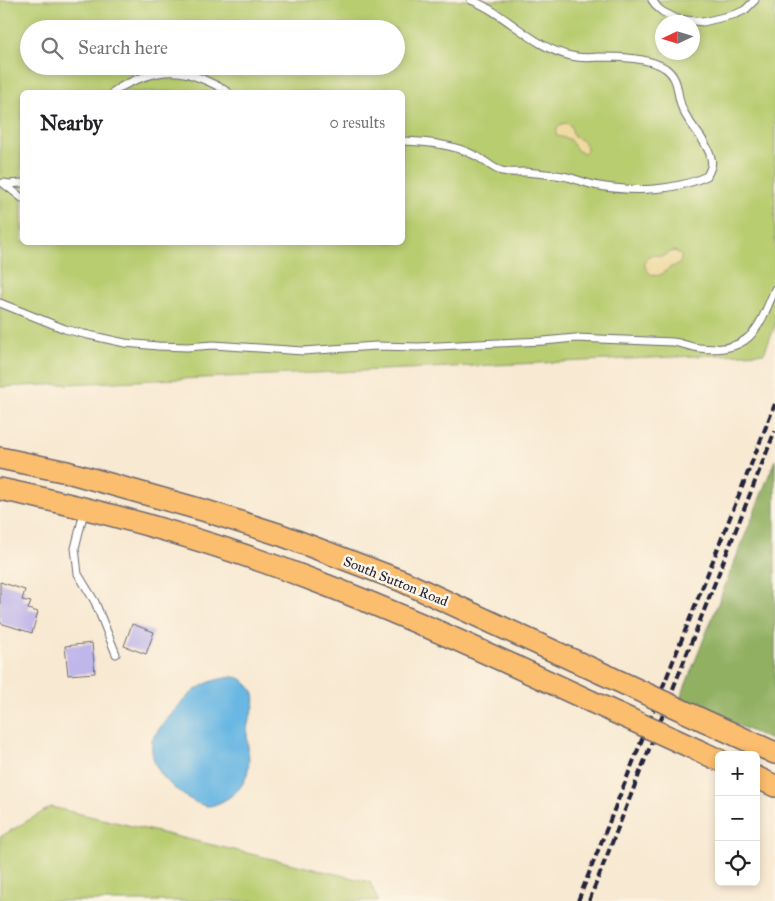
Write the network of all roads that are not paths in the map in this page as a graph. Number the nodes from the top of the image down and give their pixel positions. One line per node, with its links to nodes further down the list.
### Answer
1 (471, 0): 8 (lane)
2 (652, 0): 3 (lane)
3 (755, 0)
4 (157, 75): 6 (lane)
5 (189, 75): 7 (lane)
6 (116, 90)
7 (225, 90)
8 (405, 141)
9 (2, 181): 10 (lane); 11 (lane)
10 (20, 183)
11 (20, 196)
12 (775, 288): 13 (lane)
13 (0, 304)
14 (0, 458): 18 (main road, South Sutton Road, bridge)
15 (0, 489): 16 (main road)
16 (84, 508): 17 (lane); 19 (main road, bridge)
17 (116, 654)
18 (775, 752)
19 (711, 757)
20 (760, 779): 21 (main road)
21 (775, 786)

